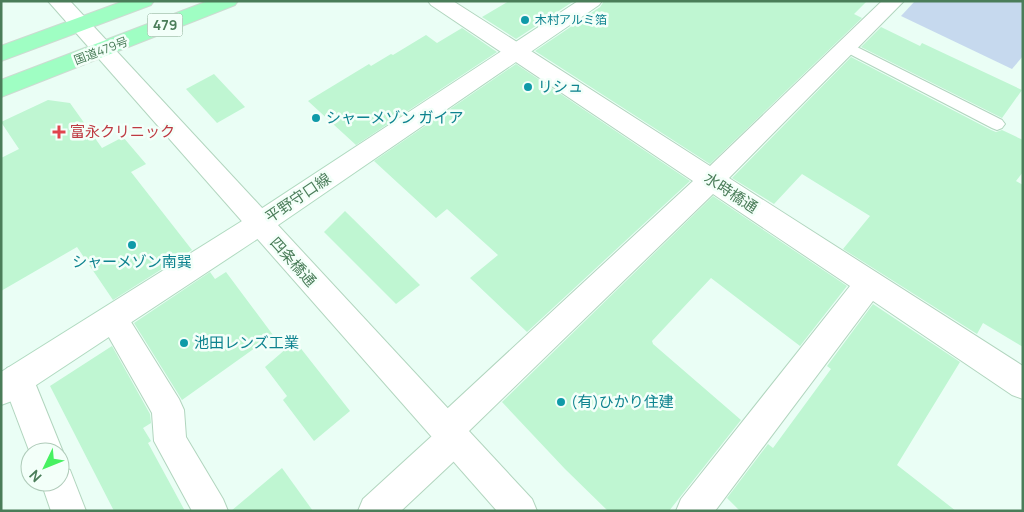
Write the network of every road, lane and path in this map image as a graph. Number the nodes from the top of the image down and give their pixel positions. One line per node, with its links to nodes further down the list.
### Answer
1 (58, 1): 7 (street, 四条橋通)
2 (144, 1): 7 (highway, 479)
3 (228, 1): 9 (highway, 国道479号 / 479)
4 (438, 1): 10 (street, 水時橋通)
5 (592, 1): 10 (street, 平野守口線)
6 (894, 1): 8 (street)
7 (79, 25): 9 (street, 四条橋通); 11 (highway, 479)
8 (847, 47): 13 (lane); 14 (street)
9 (103, 50): 12 (highway, 国道479号 / 479); 15 (street, 四条橋通)
10 (517, 52): 14 (street, 水時橋通); 15 (street, 平野守口線)
11 (1, 54)
12 (1, 89)
13 (997, 124)
14 (711, 180): 16 (street, 水時橋通); 20 (street)
15 (259, 224): 17 (street, 平野守口線); 20 (street, 四条橋通)
16 (869, 284): 18 (street, 水時橋通); 27 (street)
17 (113, 318): 19 (street, 平野守口線); 24 (street)
18 (1023, 384)
19 (10, 385): 21 (street)
20 (450, 434): 25 (street); 26 (street, 四条橋通)
21 (41, 442)
22 (62, 492): 23 (street)
23 (69, 511)
24 (211, 511)
25 (375, 511)
26 (520, 511)
27 (693, 511)

